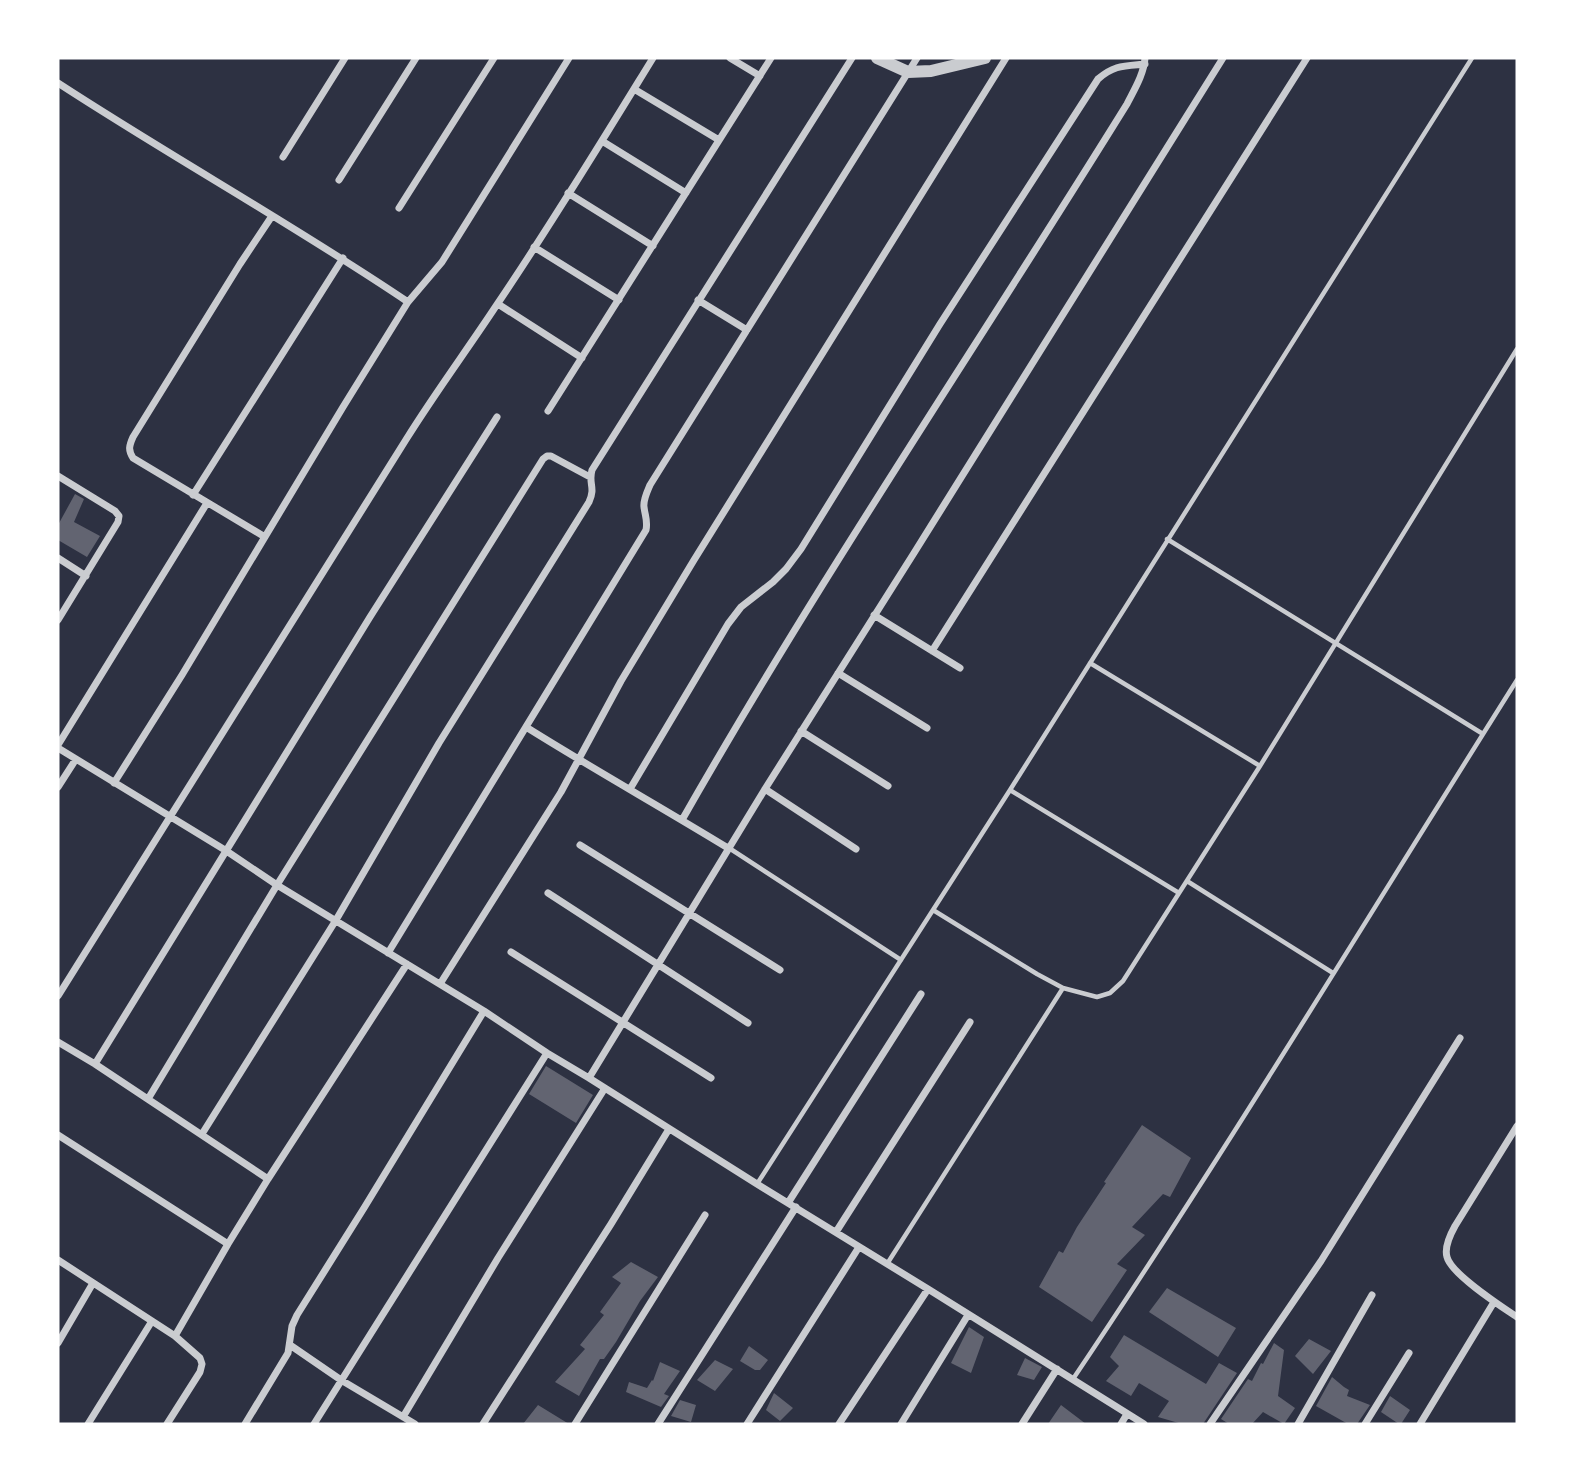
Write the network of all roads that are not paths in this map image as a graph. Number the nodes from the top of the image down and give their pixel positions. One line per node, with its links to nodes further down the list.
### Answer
1 (345, 58): 23 (street)
2 (415, 58): 24 (street)
3 (494, 58): 27 (street)
4 (569, 58): 34 (street)
5 (653, 58): 20 (street)
6 (730, 58): 18 (street)
7 (771, 58): 18 (street)
8 (852, 58): 33 (street)
9 (877, 58): 17 (street)
10 (917, 58): 17 (street)
11 (985, 58): 17 (street)
12 (1006, 58): 63 (street)
13 (1223, 58): 49 (street)
14 (1307, 58): 52 (street)
15 (1472, 58): 46 (lane)
16 (1145, 61): 68 (street); 72 (street)
17 (908, 72): 36 (street)
18 (760, 76): 21 (street)
19 (58, 83): 28 (street)
20 (634, 89): 21 (street); 22 (street)
21 (719, 140): 26 (street)
22 (602, 141): 25 (street); 26 (street)
23 (283, 157)
24 (339, 180)
25 (568, 193): 29 (street); 30 (street)
26 (687, 193): 29 (street)
27 (399, 208)
28 (272, 216): 31 (street); 43 (street)
29 (653, 246): 32 (street)
30 (534, 247): 32 (street); 35 (street)
31 (343, 258): 34 (street); 43 (street)
32 (619, 300): 38 (street)
33 (698, 300): 36 (street); 42 (street)
34 (408, 302): 45 (street)
35 (498, 304): 38 (street); 71 (street)
36 (747, 330): 57 (street)
37 (1517, 349): 51 (lane)
38 (582, 358): 39 (street)
39 (548, 411)
40 (497, 417): 76 (street)
41 (58, 476): 48 (street)
42 (590, 477): 78 (street); 83 (street)
43 (194, 495): 44 (street)
44 (207, 503): 45 (street); 61 (street)
45 (265, 537): 65 (street)
46 (1167, 539): 51 (lane); 53 (lane)
47 (58, 558): 48 (street)
48 (86, 576): 50 (street)
49 (874, 615): 52 (street); 55 (street)
50 (58, 620)
51 (1335, 643): 60 (lane); 64 (lane)
52 (932, 651): 54 (street)
53 (1090, 663): 64 (lane); 70 (lane)
54 (960, 668)
55 (838, 673): 58 (street); 59 (street)
56 (1517, 680): 60 (lane)
57 (526, 727): 63 (street); 84 (street)
58 (927, 728)
59 (801, 732): 66 (street); 69 (street)
60 (1483, 734): 90 (lane)
61 (58, 746): 62 (street)
62 (76, 759): 65 (street); 67 (street)
63 (578, 761): 68 (street); 91 (street)
64 (1260, 766): 77 (lane)
65 (114, 783): 71 (street)
66 (888, 786)
67 (58, 787)
68 (630, 789): 72 (street)
69 (765, 789): 74 (street); 75 (street)
70 (1010, 790): 80 (lane); 81 (lane)
71 (170, 817): 76 (street); 94 (street)
72 (682, 820): 74 (street)
73 (580, 845): 82 (street)
74 (728, 848): 82 (street); 86 (lane)
75 (856, 849)
76 (225, 850): 78 (street); 102 (street)
77 (1187, 881): 80 (lane); 90 (lane)
78 (277, 885): 83 (street); 106 (street)
79 (548, 893): 88 (street)
80 (1179, 893): 92 (lane)
81 (933, 910): 86 (lane); 92 (lane)
82 (689, 914): 88 (street); 89 (street)
83 (335, 920): 84 (street); 109 (street)
84 (388, 953): 87 (street)
85 (510, 953): 97 (street)
86 (901, 960): 112 (lane)
87 (407, 964): 91 (street); 111 (street)
88 (658, 965): 97 (street); 98 (street)
89 (780, 970)
90 (1333, 973): 133 (lane)
91 (440, 984): 95 (street)
92 (1063, 988): 119 (lane)
93 (921, 994): 113 (street)
94 (58, 996)
95 (484, 1011): 101 (street); 129 (street)
96 (970, 1022): 115 (street)
97 (623, 1023): 103 (street); 104 (street)
98 (748, 1023)
99 (1460, 1038): 150 (street)
100 (58, 1042): 102 (street)
101 (547, 1053): 103 (street); 132 (street)
102 (94, 1064): 106 (street)
103 (589, 1078): 105 (street)
104 (711, 1078)
105 (605, 1088): 108 (street); 135 (street)
106 (148, 1099): 109 (street)
107 (1517, 1126): 123 (street)
108 (669, 1129): 112 (street); 141 (street)
109 (202, 1134): 111 (street)
110 (58, 1135): 116 (street)
111 (268, 1179): 116 (street)
112 (757, 1184): 113 (street)
113 (792, 1205): 115 (street); 143 (street)
114 (705, 1215): 142 (street)
115 (836, 1232): 117 (street)
116 (228, 1244): 127 (street)
117 (859, 1247): 119 (street); 144 (street)
118 (58, 1260): 120 (street)
119 (887, 1264): 121 (street)
120 (93, 1283): 126 (street); 128 (street)
121 (928, 1289): 124 (street); 145 (street)
122 (1372, 1295): 151 (street)
123 (1494, 1302): 125 (street); 153 (street)
124 (968, 1315): 131 (street); 146 (street)
125 (1517, 1316)
126 (152, 1321): 127 (street); 136 (street)
127 (175, 1336): 137 (street)
128 (58, 1343)
129 (290, 1345): 132 (street); 138 (street)
130 (1409, 1353): 152 (street)
131 (1057, 1369): 133 (street); 147 (street)
132 (341, 1380): 135 (street); 139 (street)
133 (1073, 1380): 134 (street)
134 (1127, 1414): 148 (street); 149 (street)
135 (403, 1417): 140 (street)
136 (88, 1424)
137 (167, 1424)
138 (245, 1424)
139 (314, 1424)
140 (415, 1424)
141 (483, 1424)
142 (575, 1424)
143 (658, 1424)
144 (747, 1424)
145 (839, 1424)
146 (901, 1424)
147 (1022, 1424)
148 (1121, 1424)
149 (1144, 1424)
150 (1210, 1424)
151 (1298, 1424)
152 (1365, 1424)
153 (1420, 1424)

